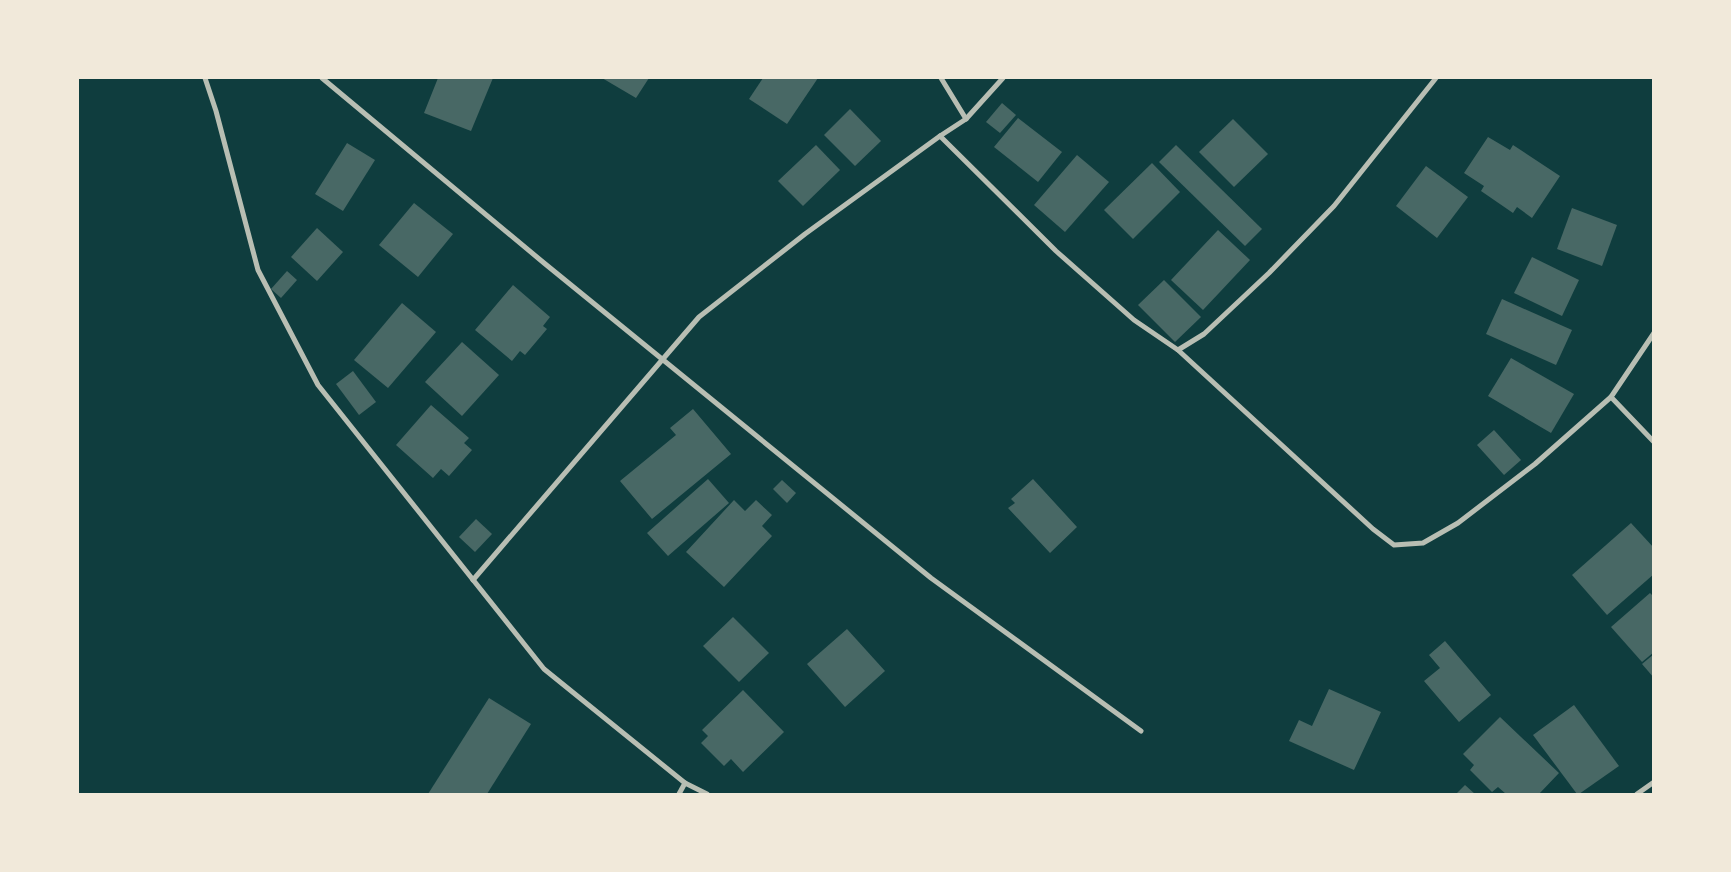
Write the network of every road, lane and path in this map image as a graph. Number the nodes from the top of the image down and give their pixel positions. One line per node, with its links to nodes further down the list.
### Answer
1 (205, 78): 13 (street)
2 (322, 78): 10 (street)
3 (941, 78): 6 (street)
4 (1003, 78): 6 (street)
5 (1436, 78): 9 (street)
6 (966, 119): 7 (street)
7 (940, 136): 9 (street); 10 (street)
8 (1654, 333): 11 (street)
9 (1178, 350): 11 (street)
10 (664, 359): 13 (street); 14 (street)
11 (1611, 397): 12 (street)
12 (1654, 442)
13 (473, 580): 16 (street)
14 (1142, 731)
15 (1654, 782): 19 (street)
16 (685, 783): 17 (street); 18 (street)
17 (679, 794)
18 (707, 794)
19 (1637, 794)

